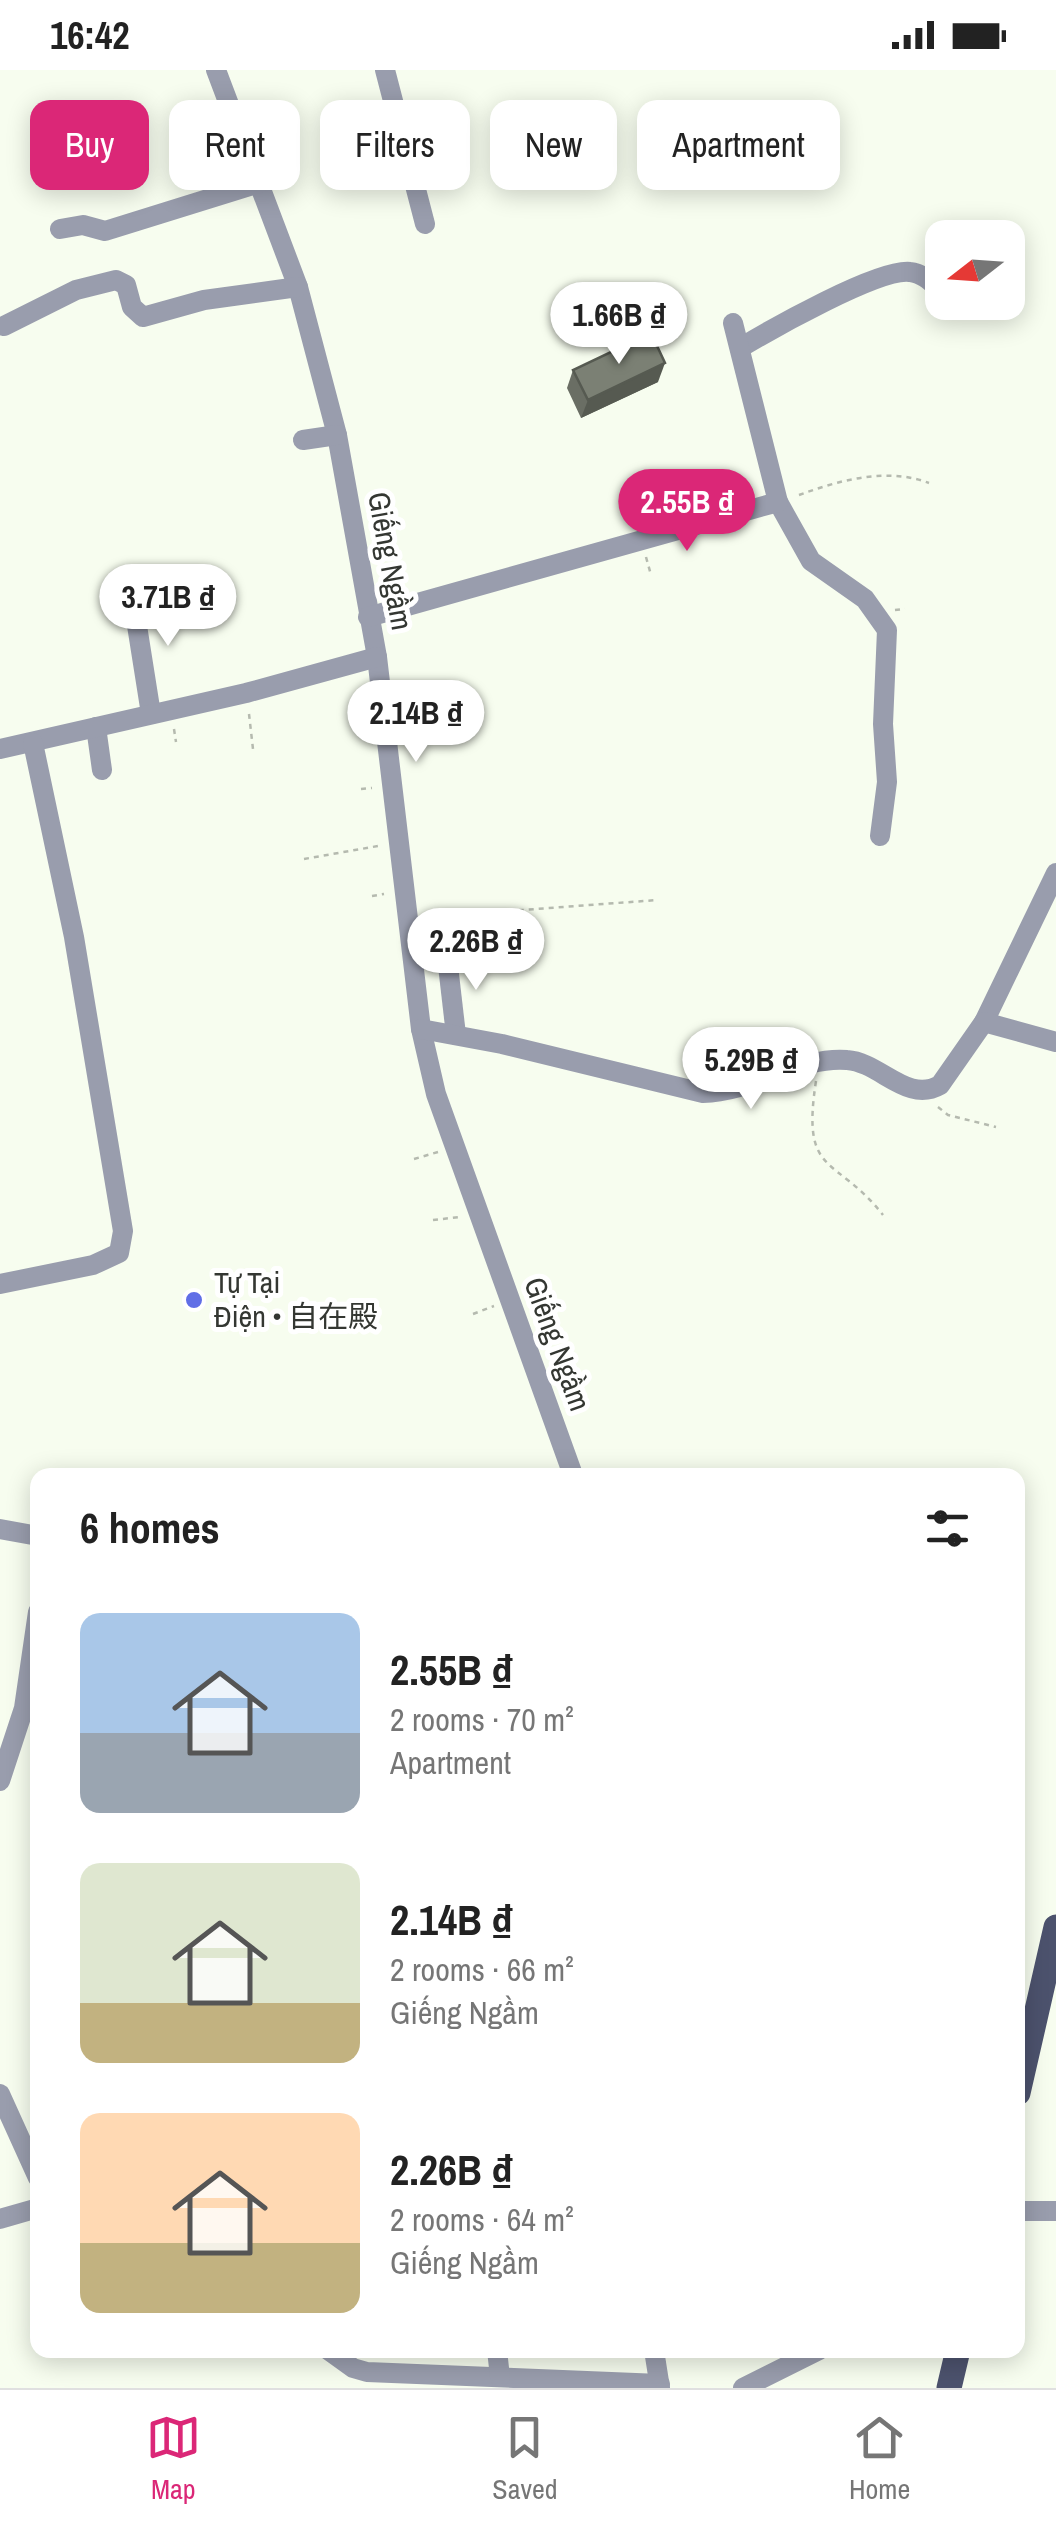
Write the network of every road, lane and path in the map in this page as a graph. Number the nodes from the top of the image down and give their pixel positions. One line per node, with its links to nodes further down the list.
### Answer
1 (216, 70): 3 (street, Giếng Ngầm)
2 (384, 70): 6 (street)
3 (227, 100)
4 (236, 190): 7 (street)
5 (262, 190): 9 (street, Giếng Ngầm)
6 (425, 224)
7 (60, 229)
8 (925, 278): 12 (street)
9 (298, 287): 11 (street); 13 (street, Giếng Ngầm)
10 (733, 323): 12 (street)
11 (4, 326)
12 (740, 348): 16 (street)
13 (337, 435): 14 (street); 18 (street, Giếng Ngầm)
14 (303, 440)
15 (930, 483): 16 (path)
16 (778, 502): 18 (street); 27 (street)
17 (132, 594): 21 (street)
18 (368, 617): 19 (street, Giếng Ngầm)
19 (377, 657): 20 (street); 28 (street, Giếng Ngầm)
20 (246, 693): 21 (street); 25 (path)
21 (152, 714): 22 (street)
22 (96, 727): 23 (street); 26 (street)
23 (32, 743): 24 (street); 46 (street)
24 (0, 749)
25 (253, 749)
26 (102, 770)
27 (880, 836)
28 (399, 842): 29 (path); 32 (street, Giếng Ngầm)
29 (304, 859)
30 (1056, 873): 34 (street)
31 (657, 900): 32 (path)
32 (409, 920): 35 (street, Giếng Ngầm)
33 (447, 957): 36 (street)
34 (984, 1022): 37 (street); 39 (street)
35 (421, 1030): 36 (street); 41 (street, Giếng Ngầm)
36 (456, 1034): 38 (street)
37 (1056, 1042)
38 (822, 1060): 39 (street); 44 (path)
39 (931, 1090): 40 (path)
40 (996, 1127)
41 (454, 1147): 42 (path); 43 (street, Giếng Ngầm)
42 (414, 1159)
43 (477, 1216): 45 (path); 47 (street, Giếng Ngầm)
44 (883, 1216)
45 (433, 1220)
46 (0, 1284)
47 (570, 1468)
48 (0, 1529): 49 (street)
49 (30, 1535)
50 (30, 1667): 51 (street)
51 (0, 1781)
52 (1056, 1927): 53 (main road)
53 (1025, 2062)
54 (0, 2094): 55 (street)
55 (30, 2160)
56 (30, 2211): 59 (street)
57 (1025, 2211): 58 (street)
58 (1056, 2211)
59 (0, 2220)
60 (342, 2358): 66 (street)
61 (498, 2358): 65 (street)
62 (655, 2358): 68 (street)
63 (803, 2358): 69 (street)
64 (956, 2358): 70 (main road)
65 (500, 2376): 66 (street); 67 (street)
66 (463, 2382)
67 (555, 2384): 68 (street)
68 (660, 2386)
69 (743, 2388)
70 (949, 2388)

